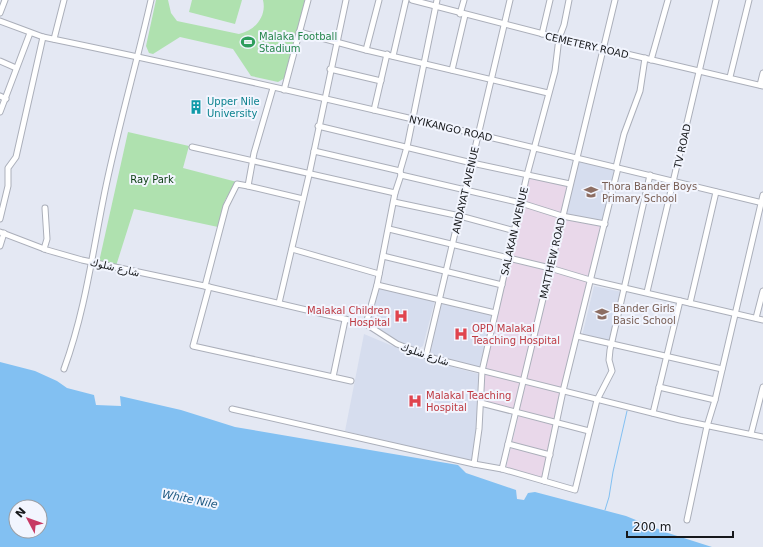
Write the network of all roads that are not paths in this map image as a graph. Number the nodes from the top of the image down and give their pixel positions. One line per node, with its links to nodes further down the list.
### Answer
1 (5, 0): 19 (street)
2 (64, 0): 28 (street)
3 (150, 0): 34 (street)
4 (308, 0): 23 (street)
5 (346, 0): 29 (street)
6 (379, 0): 31 (street)
7 (406, 0): 33 (street)
8 (412, 0): 18 (street, CEMETERY ROAD)
9 (437, 0): 18 (street)
10 (464, 0): 20 (street)
11 (510, 0): 22 (street, ANDAYAT AVENUE)
12 (550, 0): 25 (street)
13 (569, 0): 27 (street, SALAKAN AVENUE)
14 (615, 0): 30 (street, MATTHEW ROAD)
15 (668, 0): 35 (street)
16 (716, 0): 41 (street, TV ROAD)
17 (749, 0): 43 (street)
18 (435, 7): 20 (street, CEMETERY ROAD); 37 (street)
19 (0, 13)
20 (463, 14): 22 (street, CEMETERY ROAD); 40 (street)
21 (0, 21): 24 (street, NYIKANGO ROAD)
22 (504, 24): 25 (street, CEMETERY ROAD); 44 (street, ANDAYAT AVENUE)
23 (299, 32): 29 (street); 48 (street)
24 (30, 33): 26 (street, NYIKANGO ROAD); 38 (street)
25 (542, 34): 27 (street, CEMETERY ROAD)
26 (43, 37): 28 (street, NYIKANGO ROAD); 84 (street)
27 (559, 38): 30 (street, CEMETERY ROAD); 49 (street, SALAKAN AVENUE)
28 (54, 39): 34 (street, NYIKANGO ROAD)
29 (336, 43): 31 (street); 39 (street)
30 (603, 48): 35 (street, CEMETERY ROAD); 62 (street, MATTHEW ROAD)
31 (366, 50): 32 (street)
32 (387, 54): 33 (street); 45 (street)
33 (393, 56): 37 (street)
34 (138, 57): 47 (street, NYIKANGO ROAD); 95 (street)
35 (648, 59): 41 (street, CEMETERY ROAD); 65 (street)
36 (0, 61): 38 (street)
37 (423, 63): 40 (street); 55 (street)
38 (16, 68): 51 (street)
39 (330, 69): 45 (street); 52 (street)
40 (452, 70): 44 (street)
41 (700, 70): 43 (street, CEMETERY ROAD); 70 (street, TV ROAD)
42 (763, 73): 46 (street)
43 (730, 78): 46 (street, CEMETERY ROAD)
44 (491, 79): 49 (street); 57 (street, ANDAYAT AVENUE)
45 (381, 81): 53 (street)
46 (762, 85)
47 (273, 88): 48 (street, NYIKANGO ROAD); 63 (street)
48 (284, 90): 52 (street, NYIKANGO ROAD)
49 (548, 93): 60 (street, SALAKAN AVENUE)
50 (0, 96): 51 (street)
51 (6, 99): 54 (street)
52 (324, 99): 53 (street, NYIKANGO ROAD); 56 (street)
53 (374, 110): 55 (street, NYIKANGO ROAD)
54 (0, 112)
55 (412, 119): 57 (street, NYIKANGO ROAD); 59 (street)
56 (318, 126): 59 (street); 61 (street)
57 (478, 134): 60 (street, NYIKANGO ROAD); 64 (street, ANDAYAT AVENUE)
58 (192, 147): 63 (street)
59 (407, 147): 64 (street); 66 (street)
60 (534, 147): 62 (street, NYIKANGO ROAD); 68 (street, SALAKAN AVENUE)
61 (314, 151): 66 (street); 67 (street)
62 (577, 157): 65 (street, NYIKANGO ROAD); 71 (street, MATTHEW ROAD)
63 (253, 162): 67 (street); 72 (street)
64 (472, 163): 68 (street); 73 (street, ANDAYAT AVENUE)
65 (617, 168): 69 (street, NYIKANGO ROAD); 85 (street)
66 (400, 173): 73 (street); 75 (street)
67 (308, 175): 75 (street); 77 (street)
68 (527, 175): 71 (street); 79 (street, SALAKAN AVENUE)
69 (650, 176): 70 (street, NYIKANGO ROAD); 103 (street)
70 (674, 181): 74 (street, NYIKANGO ROAD); 105 (street, TV ROAD)
71 (570, 184): 83 (street, MATTHEW ROAD)
72 (248, 186): 77 (street); 102 (street)
73 (466, 191): 79 (street); 82 (street, ANDAYAT AVENUE)
74 (716, 192): 80 (street, NYIKANGO ROAD); 109 (street)
75 (395, 193): 78 (street)
76 (763, 195): 80 (street)
77 (303, 199): 92 (street)
78 (394, 202): 82 (street); 86 (street)
79 (521, 203): 83 (street); 87 (street, SALAKAN AVENUE)
80 (762, 203): 111 (street)
81 (45, 208): 91 (street)
82 (460, 216): 87 (street); 89 (street, ANDAYAT AVENUE)
83 (562, 216): 85 (street); 96 (street, MATTHEW ROAD)
84 (0, 219)
85 (605, 224): 99 (street)
86 (389, 229): 89 (street); 93 (street)
87 (514, 231): 94 (street, SALAKAN AVENUE)
88 (2, 232): 90 (street); 91 (street, شارع شلوك)
89 (452, 245): 94 (street); 97 (street, ANDAYAT AVENUE)
90 (0, 246)
91 (44, 249): 95 (street, شارع شلوك)
92 (292, 249): 98 (street); 108 (street)
93 (383, 256): 97 (street); 98 (street)
94 (509, 258): 96 (street); 101 (street, SALAKAN AVENUE)
95 (90, 261): 102 (street, شارع شلوك); 120 (street)
96 (550, 268): 99 (street); 125 (street, MATTHEW ROAD)
97 (445, 270): 101 (street); 106 (street, ANDAYAT AVENUE)
98 (379, 274): 100 (street)
99 (590, 280): 103 (street); 116 (street)
100 (377, 285): 106 (street); 115 (street)
101 (502, 285): 110 (street, SALAKAN AVENUE)
102 (207, 286): 108 (street, شارع شلوك); 123 (street)
103 (625, 288): 105 (street); 117 (street)
104 (763, 291): 112 (street)
105 (647, 292): 107 (street)
106 (438, 300): 110 (street); 118 (street, ANDAYAT AVENUE)
107 (680, 301): 109 (street); 119 (street)
108 (279, 303): 113 (street, شارع شلوك)
109 (690, 303): 111 (street)
110 (495, 313): 122 (street, SALAKAN AVENUE)
111 (735, 314): 112 (street); 121 (street)
112 (756, 318): 114 (street)
113 (345, 320): 115 (street, شارع شلوك); 123 (street)
114 (763, 320)
115 (366, 324): 118 (street, شارع شلوك)
116 (577, 336): 117 (street); 128 (street)
117 (612, 345): 119 (street); 129 (street)
118 (426, 356): 122 (street, شارع شلوك)
119 (666, 358): 121 (street); 126 (street)
120 (64, 369)
121 (722, 369): 130 (street)
122 (482, 371): 125 (street, شارع شلوك); 131 (street, SALAKAN AVENUE)
123 (332, 377): 124 (street)
124 (351, 381)
125 (522, 381): 128 (street, شارع شلوك); 133 (street, MATTHEW ROAD)
126 (659, 387): 130 (street); 134 (street)
127 (763, 387): 138 (street)
128 (563, 391): 129 (street, شارع شلوك); 135 (street)
129 (597, 400): 134 (street, شارع شلوك); 137 (street)
130 (715, 400): 136 (street)
131 (480, 403): 133 (street); 142 (street, SALAKAN AVENUE)
132 (232, 409): 142 (street)
133 (515, 413): 135 (street); 140 (street, MATTHEW ROAD)
134 (653, 413): 136 (street, شارع شلوك)
135 (556, 423): 137 (street); 141 (street)
136 (707, 426): 138 (street, شارع شلوك); 145 (street)
137 (589, 431): 144 (street)
138 (751, 434): 139 (street, شارع شلوك)
139 (763, 437)
140 (508, 444): 141 (street); 143 (street, MATTHEW ROAD)
141 (550, 455): 144 (street)
142 (474, 464): 143 (street)
143 (502, 469): 144 (street)
144 (544, 481)
145 (687, 520)

